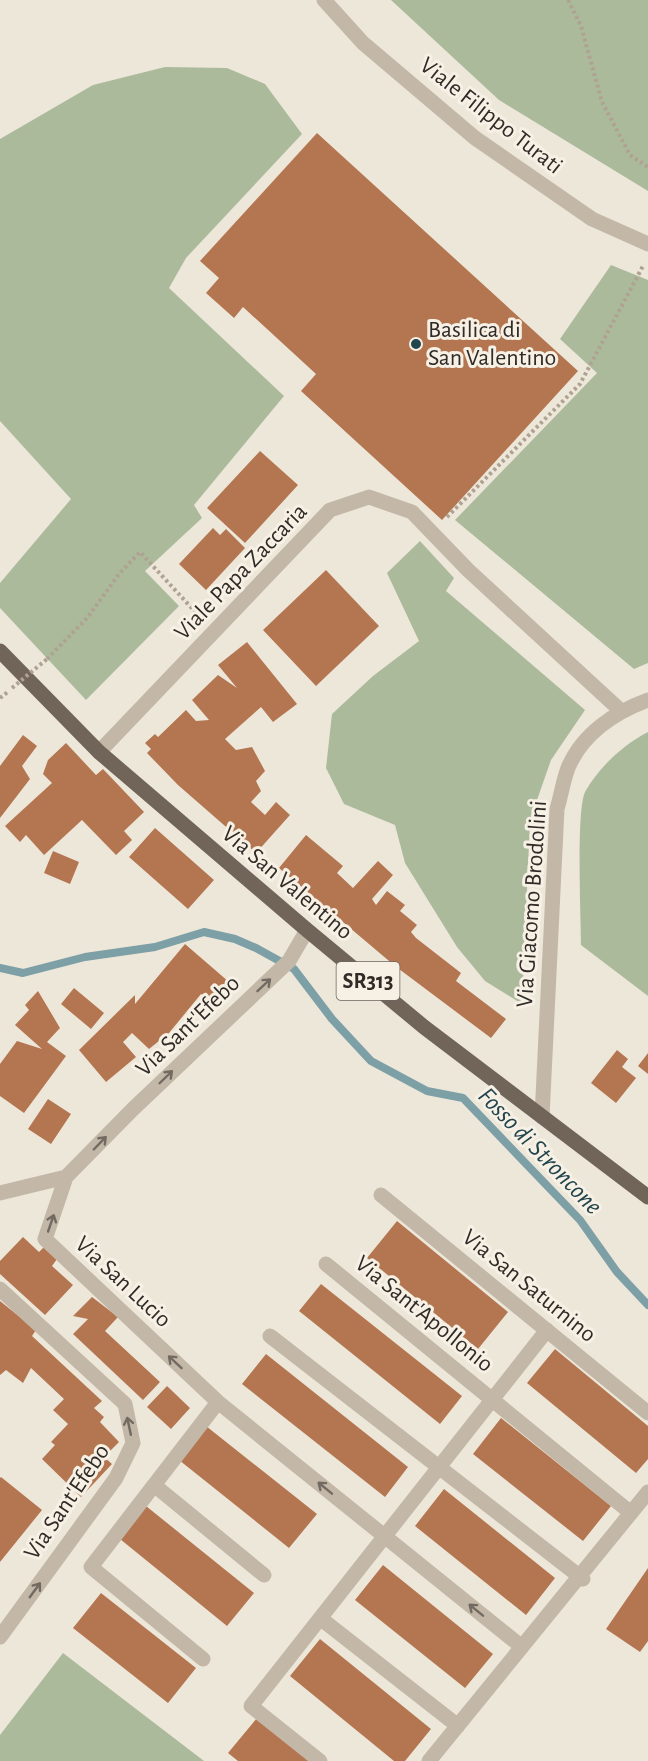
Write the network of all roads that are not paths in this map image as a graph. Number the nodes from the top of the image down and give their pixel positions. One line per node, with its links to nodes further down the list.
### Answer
1 (324, 0): 2 (street, Viale Filippo Turati)
2 (648, 244)
3 (0, 651): 6 (main road, Via San Valentino / SR313)
4 (648, 700): 5 (street, Via Giacomo Brodolini)
5 (620, 710): 6 (street, Viale Papa Zaccaria); 8 (street, Via Giacomo Brodolini)
6 (99, 752): 7 (main road, Via San Valentino / SR313)
7 (306, 930): 8 (main road, Via San Valentino / SR313); 9 (street, Via Sant'Efebo, one-way to 7)
8 (542, 1117): 12 (main road, Via San Valentino / SR313)
9 (66, 1178): 10 (street); 18 (street, Via San Lucio, one-way to 9)
10 (0, 1193)
11 (381, 1195): 15 (street, Via San Saturnino)
12 (648, 1197)
13 (326, 1264): 17 (street, Via Sant'Apollonio)
14 (0, 1289): 28 (street, Via Sant'Efebo, one-way to 14)
15 (547, 1330): 17 (street, Via Sant'Apollonio); 19 (street, Via San Saturnino)
16 (270, 1336): 20 (street)
17 (493, 1399): 20 (street, Via Sant'Apollonio); 23 (street, Via Sant'Apollonio)
18 (218, 1402): 21 (street); 24 (street, Via San Lucio, one-way to 18)
19 (648, 1413)
20 (439, 1467): 24 (street); 26 (street)
21 (154, 1485): 25 (street); 30 (street)
22 (648, 1492): 23 (street)
23 (631, 1513): 26 (street)
24 (385, 1536): 27 (street); 29 (street, Via San Lucio, one-way to 24)
25 (264, 1575)
26 (581, 1578): 29 (street)
27 (321, 1618): 31 (street); 32 (street)
28 (0, 1637)
29 (522, 1647): 31 (street)
30 (203, 1659)
31 (458, 1726): 33 (street)
32 (320, 1761)
33 (429, 1761)

